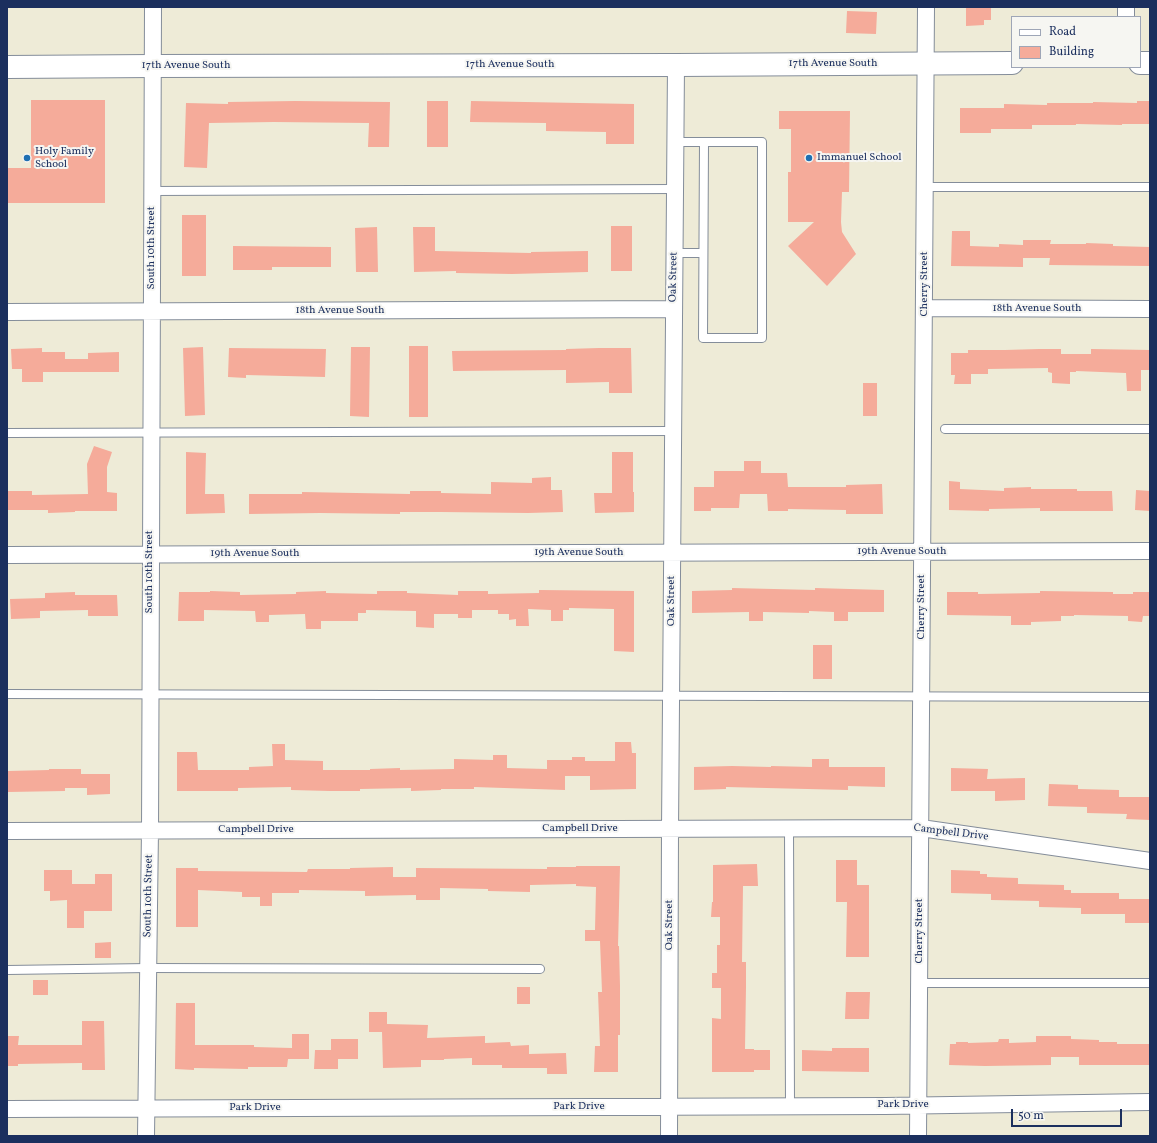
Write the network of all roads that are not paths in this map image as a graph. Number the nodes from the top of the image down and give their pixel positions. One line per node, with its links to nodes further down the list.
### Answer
1 (153, 7): 6 (street, South 10th Street)
2 (926, 7): 3 (street, Cherry Street)
3 (926, 63): 4 (street, 17th Avenue South); 5 (street, 17th Avenue South); 10 (street, Cherry Street)
4 (1011, 63)
5 (676, 65): 6 (street, 17th Avenue South); 8 (street, Oak Street)
6 (152, 66): 7 (street, 17th Avenue South); 13 (street, South 10th Street)
7 (7, 67)
8 (675, 142): 9 (lane); 12 (street, Oak Street)
9 (704, 142): 15 (lane); 15 (lane)
10 (925, 187): 11 (lane); 16 (street, Cherry Street)
11 (1150, 187)
12 (675, 189): 13 (lane); 14 (street, Oak Street)
13 (152, 191): 20 (street, South 10th Street)
14 (674, 254): 15 (lane); 17 (street, Oak Street)
15 (703, 254)
16 (924, 308): 18 (street, 18th Avenue South); 27 (street, Cherry Street)
17 (674, 309): 20 (street, 18th Avenue South); 23 (street, Oak Street)
18 (1150, 309)
19 (7, 312): 20 (street, 18th Avenue South)
20 (152, 312): 24 (street, South 10th Street)
21 (945, 429): 22 (lane)
22 (1150, 429)
23 (673, 431): 24 (lane); 28 (street, Oak Street)
24 (151, 432): 25 (lane); 30 (street, South 10th Street)
25 (7, 433)
26 (1150, 551): 27 (street, 19th Avenue South)
27 (922, 552): 28 (street, 19th Avenue South); 34 (street, Cherry Street)
28 (672, 553): 30 (street, 19th Avenue South); 33 (street, Oak Street)
29 (7, 555): 30 (street, 19th Avenue South)
30 (150, 555): 32 (street, South 10th Street)
31 (7, 694): 32 (lane)
32 (150, 694): 33 (lane); 39 (street, South 10th Street)
33 (671, 695): 34 (lane); 38 (street, Oak Street)
34 (921, 696): 35 (lane); 37 (street, Cherry Street)
35 (1150, 697)
36 (789, 828): 37 (street, Campbell Drive); 38 (street, Campbell Drive); 49 (lane)
37 (921, 828): 41 (street, Campbell Drive); 45 (street, Cherry Street)
38 (670, 829): 39 (street, Campbell Drive); 50 (street, Oak Street)
39 (150, 830): 40 (street, Campbell Drive); 42 (street, South 10th Street)
40 (7, 831)
41 (1150, 861)
42 (148, 968): 43 (lane); 44 (lane); 51 (street, South 10th Street)
43 (540, 969)
44 (7, 970)
45 (919, 983): 46 (lane); 48 (street, Cherry Street)
46 (1150, 983)
47 (1150, 1102): 48 (street, Park Drive)
48 (918, 1105): 49 (street, Park Drive); 55 (street, Cherry Street)
49 (790, 1106): 50 (street, Park Drive)
50 (669, 1107): 51 (street, Park Drive); 54 (street, Oak Street)
51 (146, 1108): 52 (street, Park Drive); 53 (street, South 10th Street)
52 (7, 1109)
53 (146, 1136)
54 (669, 1136)
55 (918, 1136)

